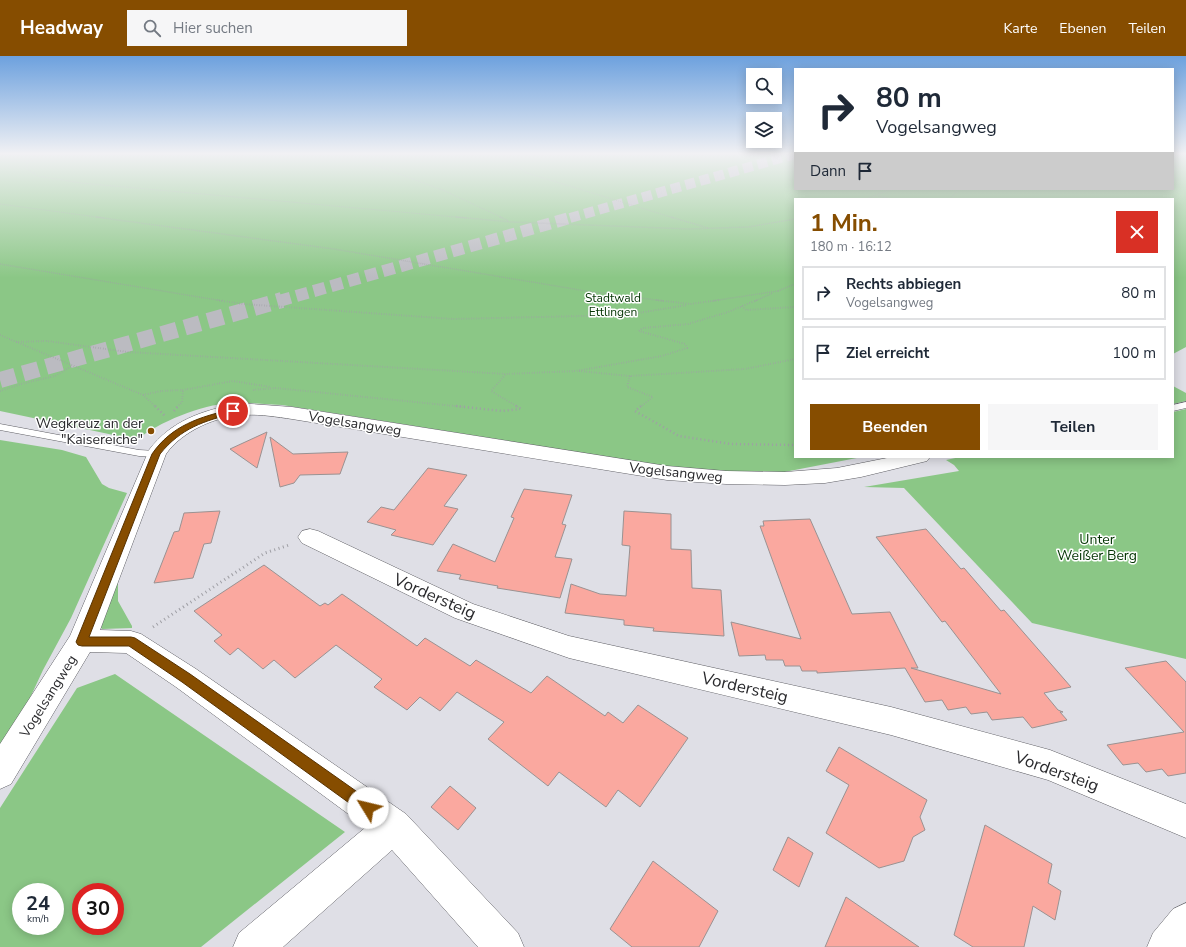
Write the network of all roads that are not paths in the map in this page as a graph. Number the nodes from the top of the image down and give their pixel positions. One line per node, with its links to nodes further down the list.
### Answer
1 (1186, 405): 2 (lane)
2 (1174, 408)
3 (0, 427): 4 (lane)
4 (156, 454): 5 (street, Vogelsangweg); 7 (street, Vogelsangweg)
5 (915, 458)
6 (310, 537): 9 (street, Vordersteig)
7 (82, 642): 8 (street, Vogelsangweg); 10 (street)
8 (0, 773)
9 (1186, 821)
10 (394, 826): 12 (street); 13 (street)
11 (1186, 922): 14 (street)
12 (253, 947)
13 (504, 947)
14 (1168, 947)

